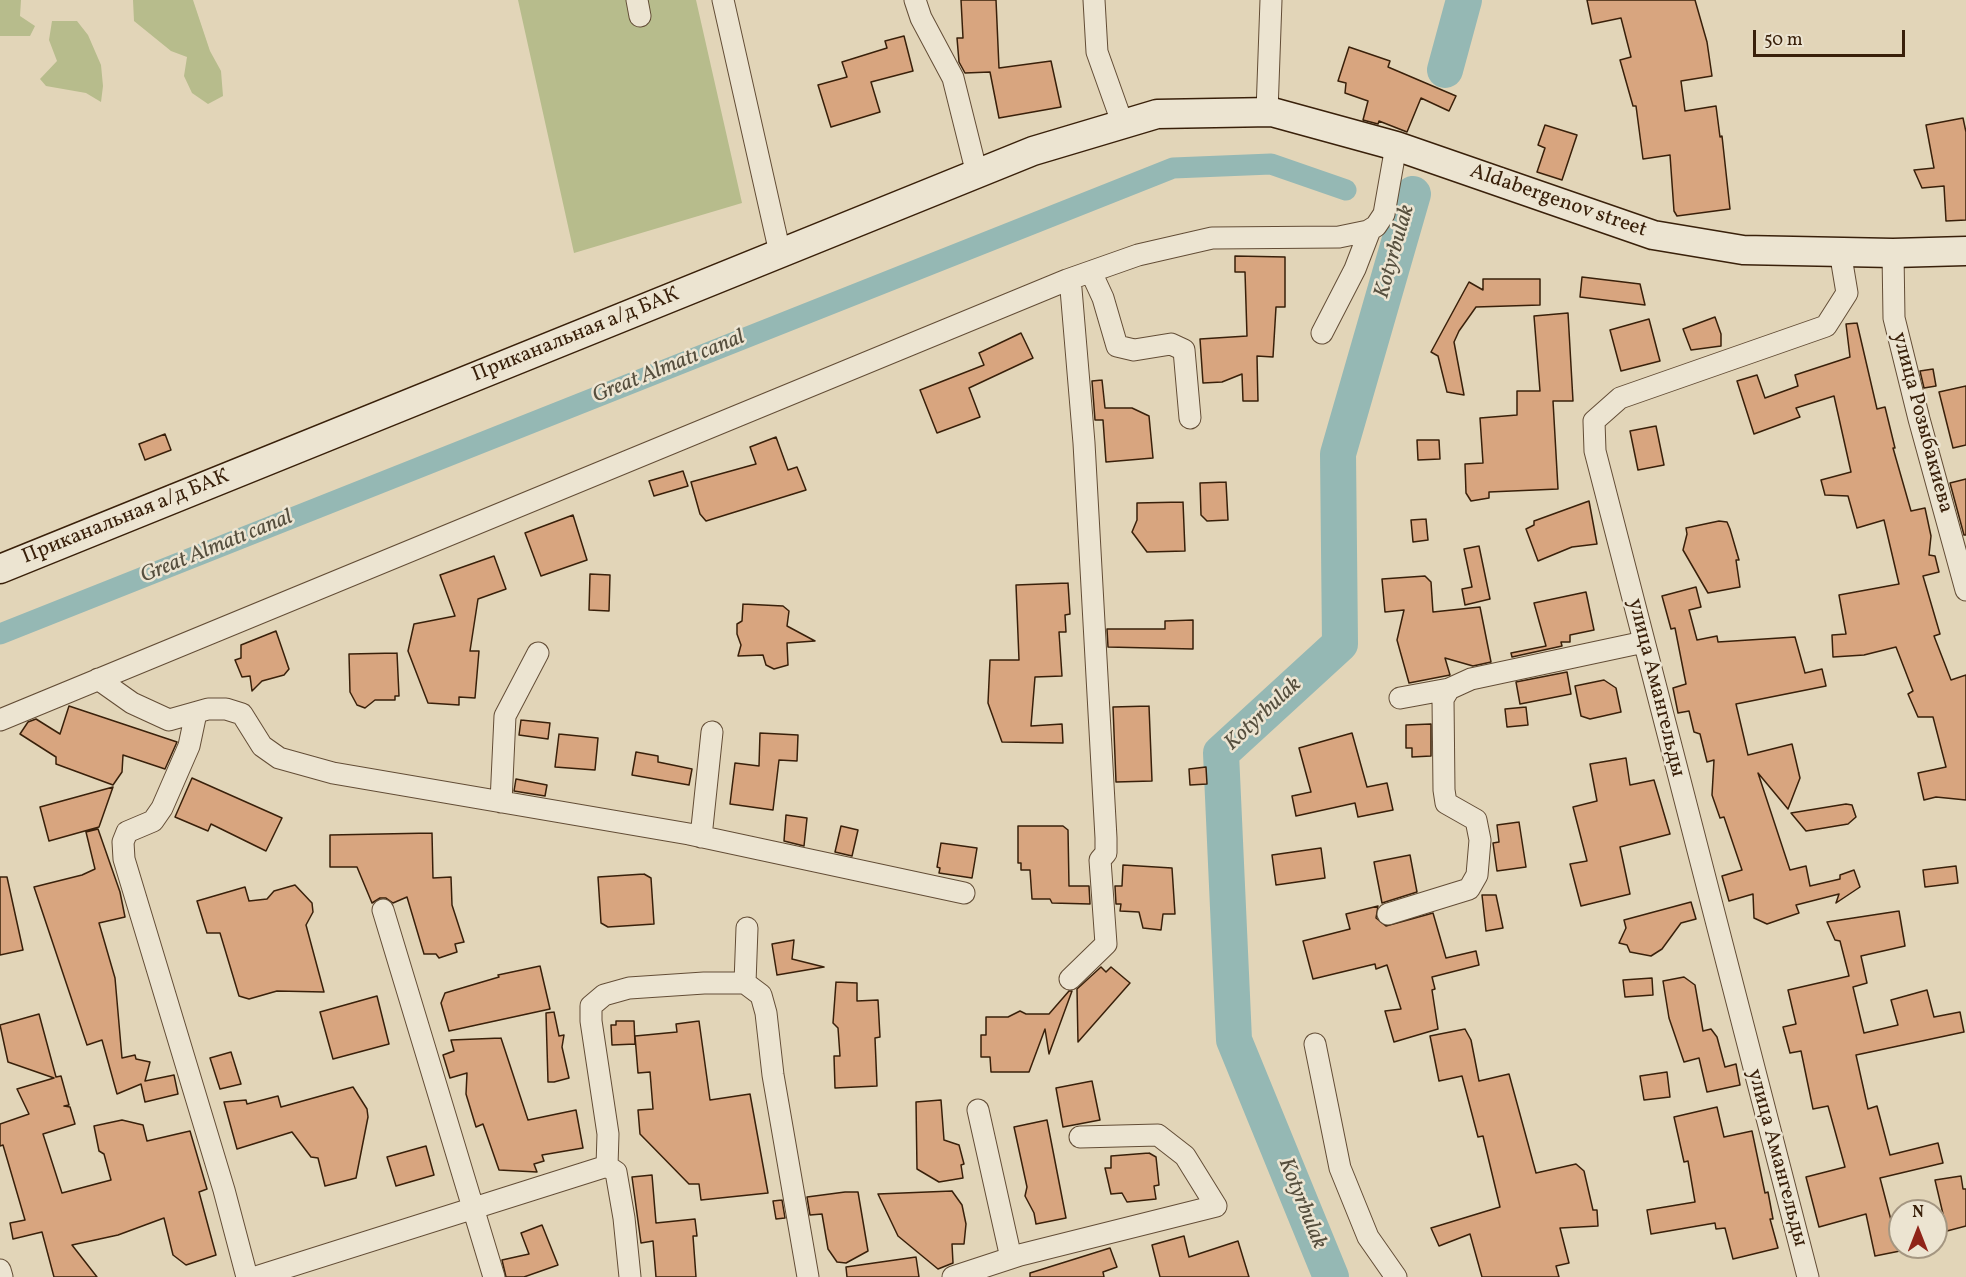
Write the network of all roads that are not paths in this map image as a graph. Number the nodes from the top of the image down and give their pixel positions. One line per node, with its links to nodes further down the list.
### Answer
1 (723, 0): 13 (street)
2 (915, 0): 9 (street)
3 (1094, 0): 7 (street)
4 (1270, 0): 5 (street)
5 (1267, 112): 6 (main road, Aldabergenov street); 8 (main road, Aldabergenov street)
6 (1157, 114): 7 (main road, Приканальная а/д БАК)
7 (1123, 124): 9 (main road, Приканальная а/д БАК)
8 (1396, 146): 10 (street); 11 (main road, Aldabergenov street)
9 (977, 174): 13 (main road, Приканальная а/д БАК)
10 (1370, 230): 15 (street); 17 (street)
11 (1840, 251): 14 (main road, Aldabergenov street); 21 (street, улица Амангельды)
12 (1966, 251): 14 (main road, Aldabergenov street)
13 (780, 254): 19 (main road, Приканальная а/д БАК)
14 (1893, 254): 20 (street, улица Розыбакиева)
15 (1091, 272): 16 (street); 18 (street)
16 (1067, 280): 23 (street); 35 (street)
17 (1322, 333)
18 (1190, 418)
19 (0, 569)
20 (1966, 590)
21 (1644, 642): 24 (street); 53 (street, улица Амангельды)
22 (538, 653): 29 (street)
23 (98, 679): 26 (street); 27 (street)
24 (1449, 689): 25 (street); 33 (street)
25 (1400, 698)
26 (196, 713): 29 (street); 46 (street)
27 (0, 720)
28 (712, 732): 30 (street)
29 (501, 801): 30 (street)
30 (701, 837): 31 (street)
31 (964, 893)
32 (383, 910): 41 (street)
33 (1388, 914)
34 (747, 928): 36 (street)
35 (1070, 979)
36 (746, 983): 40 (street); 50 (street)
37 (1315, 1044): 52 (street)
38 (978, 1110): 42 (street)
39 (1080, 1137): 42 (street)
40 (607, 1166): 41 (street); 49 (street)
41 (474, 1208): 47 (street); 48 (street)
42 (1011, 1258): 44 (street)
43 (0, 1270): 45 (street)
44 (986, 1272): 51 (street)
45 (2, 1277)
46 (247, 1277)
47 (256, 1277)
48 (494, 1277)
49 (630, 1277)
50 (808, 1277)
51 (953, 1277)
52 (1396, 1277)
53 (1808, 1277)

